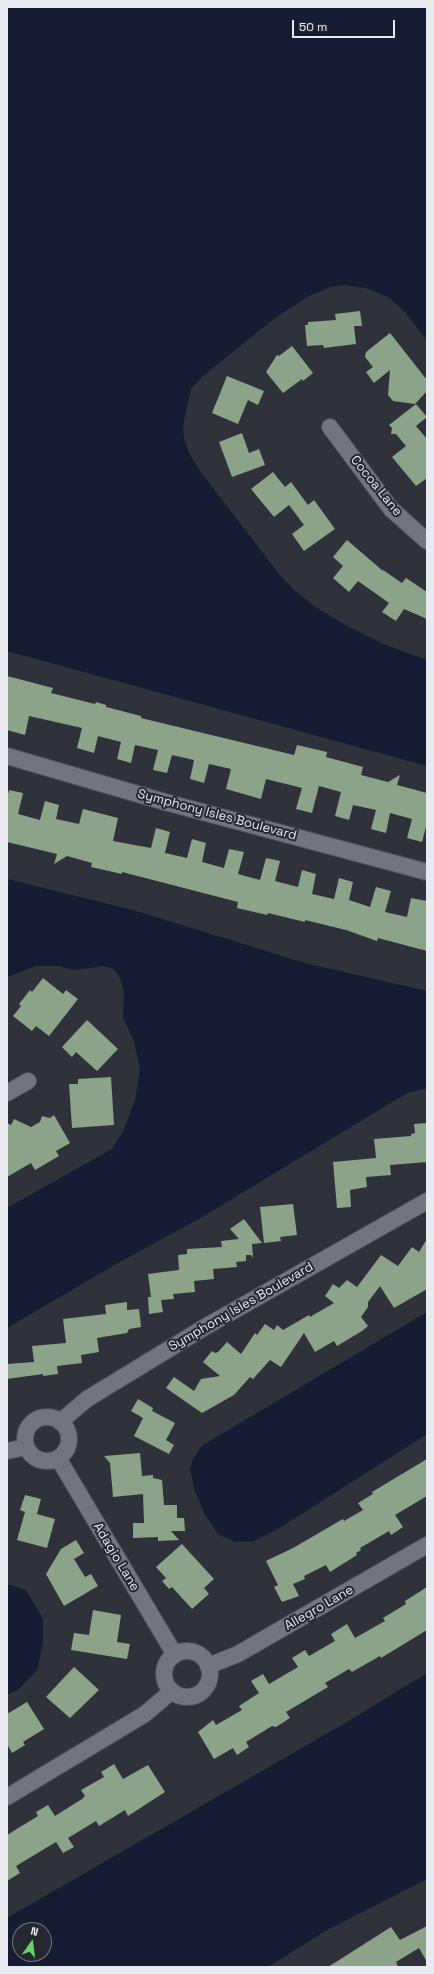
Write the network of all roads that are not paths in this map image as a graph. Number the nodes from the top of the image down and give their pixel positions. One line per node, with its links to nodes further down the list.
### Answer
1 (330, 427): 2 (street, Cocoa Lane)
2 (427, 541)
3 (7, 756): 4 (street, Symphony Isles Boulevard)
4 (427, 872)
5 (28, 1081): 6 (street)
6 (7, 1093)
7 (427, 1201): 8 (street, Symphony Isles Boulevard)
8 (60, 1422): 9 (street); 11 (street)
9 (26, 1447): 10 (street); 11 (street)
10 (7, 1451)
11 (58, 1458): 13 (street, Adagio Lane)
12 (427, 1545): 14 (street, Allegro Lane)
13 (175, 1655): 14 (street); 15 (street)
14 (208, 1666): 15 (street)
15 (172, 1691): 16 (street)
16 (7, 1797)

